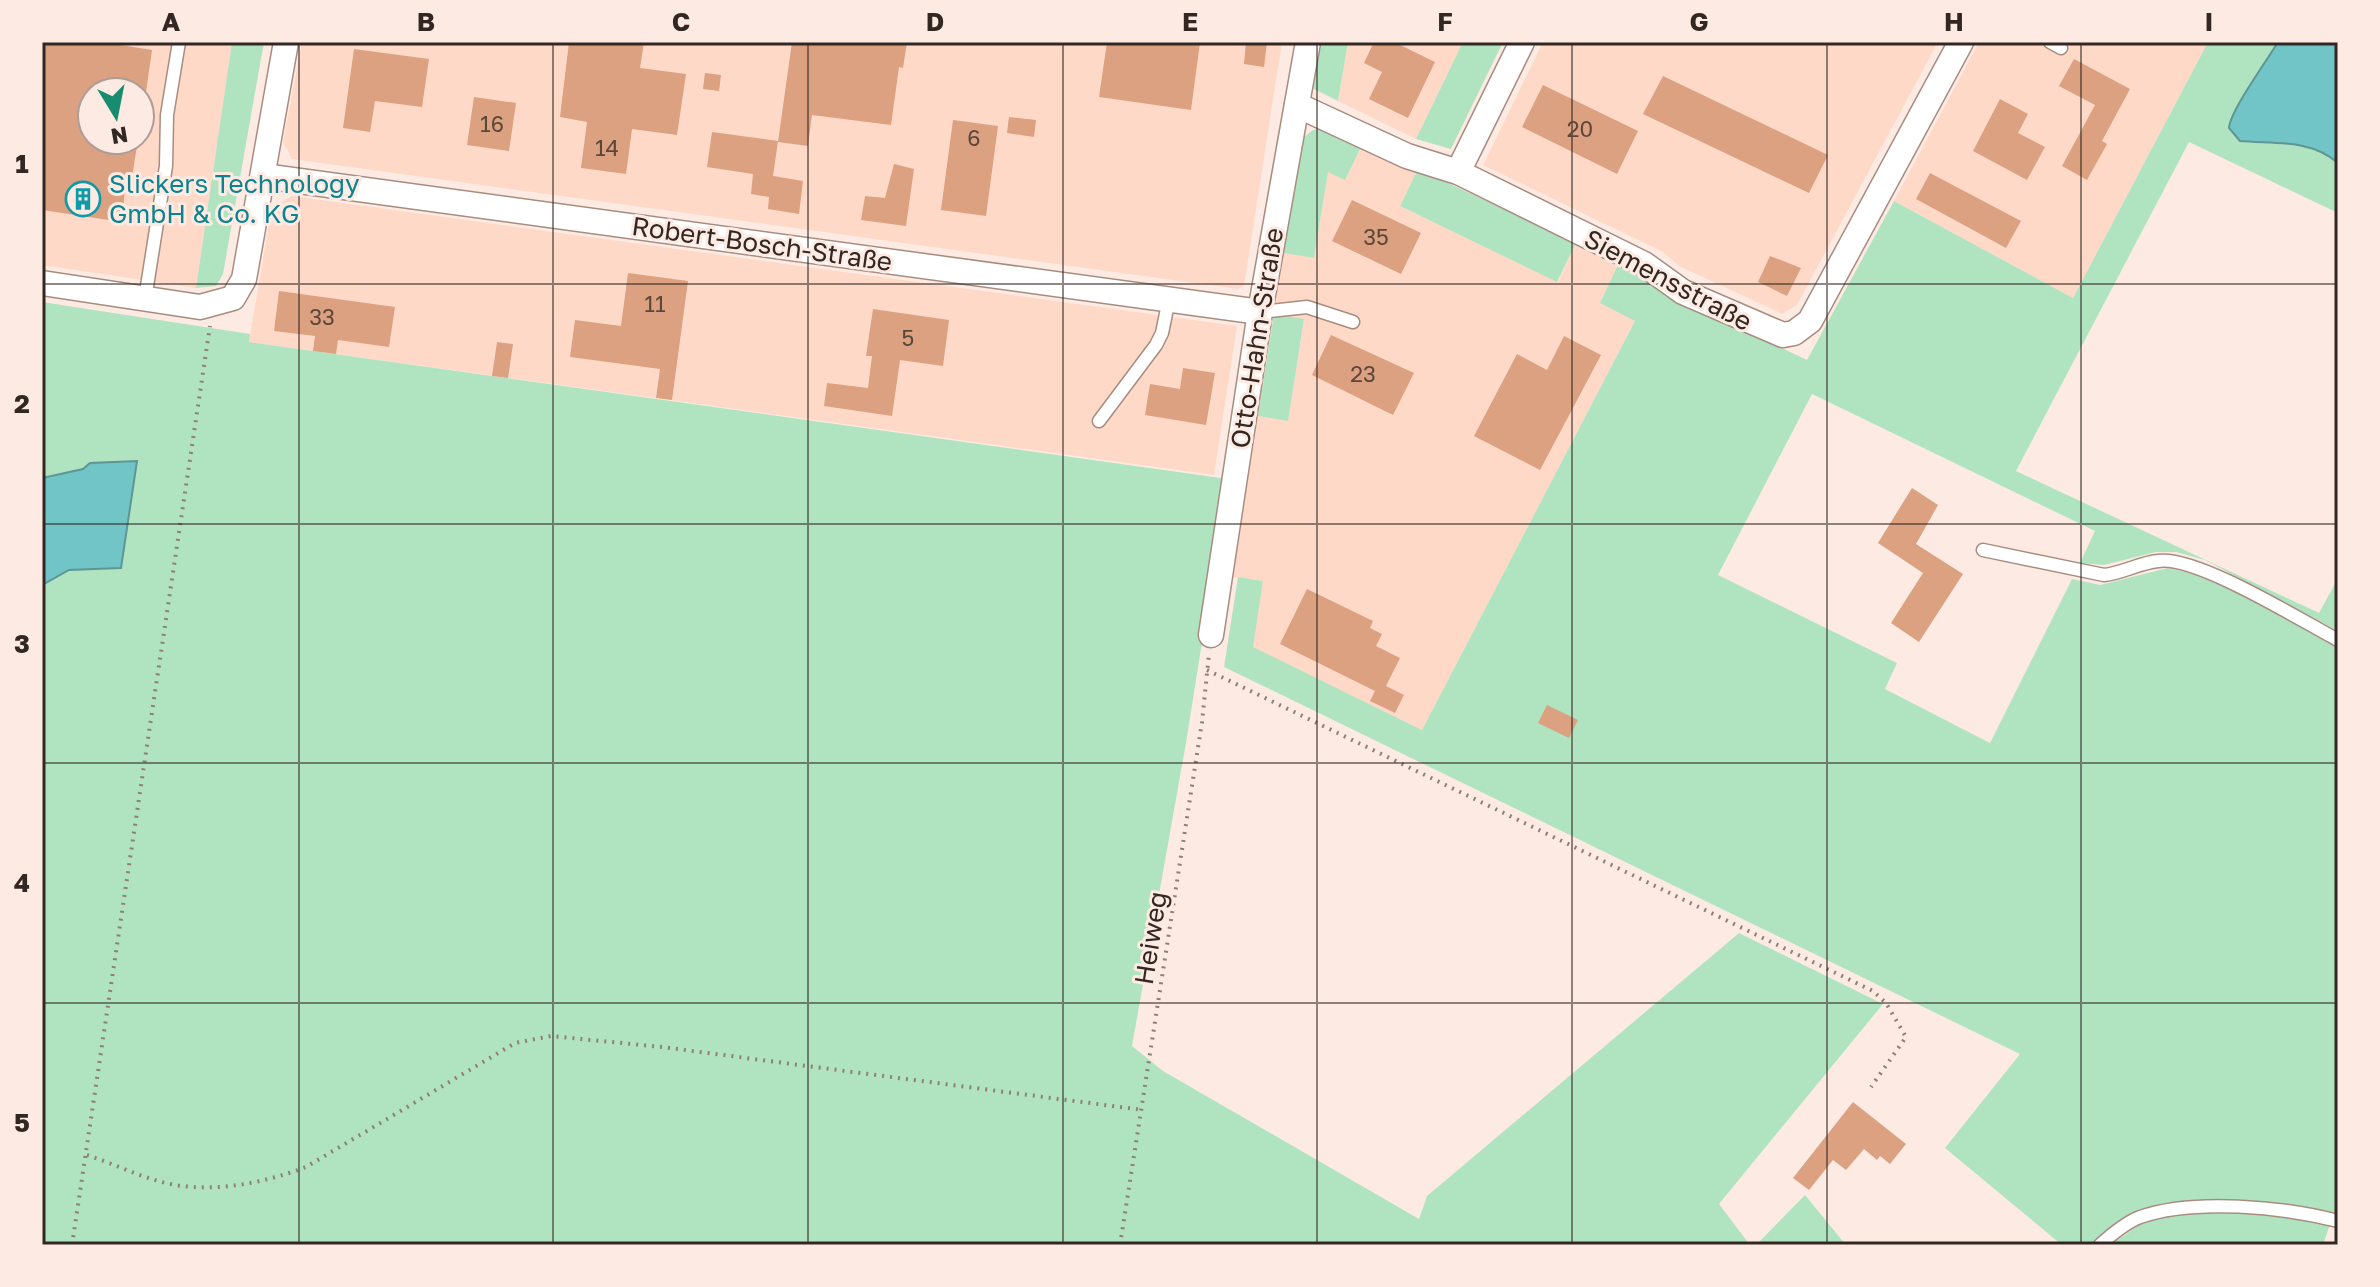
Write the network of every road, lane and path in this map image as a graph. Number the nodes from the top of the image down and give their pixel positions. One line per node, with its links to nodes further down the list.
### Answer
1 (179, 42): 10 (lane)
2 (286, 42): 8 (street)
3 (1308, 42): 6 (street, Otto-Hahn-Straße)
4 (1522, 42): 7 (street)
5 (1961, 42): 7 (street, Siemensstraße)
6 (1297, 105): 7 (street, Siemensstraße); 13 (street, Otto-Hahn-Straße)
7 (1458, 172)
8 (263, 176): 11 (street, Robert-Bosch-Straße); 12 (street)
9 (42, 283): 10 (street)
10 (145, 299): 12 (street)
11 (1169, 299): 13 (street, Robert-Bosch-Straße); 15 (lane)
12 (213, 306): 22 (path)
13 (1260, 312): 14 (lane); 17 (street, Otto-Hahn-Straße)
14 (1353, 322)
15 (1099, 421)
16 (1983, 550): 18 (lane)
17 (1211, 635): 19 (path, Heiweg)
18 (2338, 640)
19 (1207, 670): 20 (path); 21 (path, Heiweg)
20 (1871, 1087)
21 (1143, 1110): 22 (path); 25 (path, Heiweg)
22 (87, 1155): 24 (path)
23 (2338, 1221): 26 (lane)
24 (72, 1245)
25 (1120, 1245)
26 (2100, 1245)

